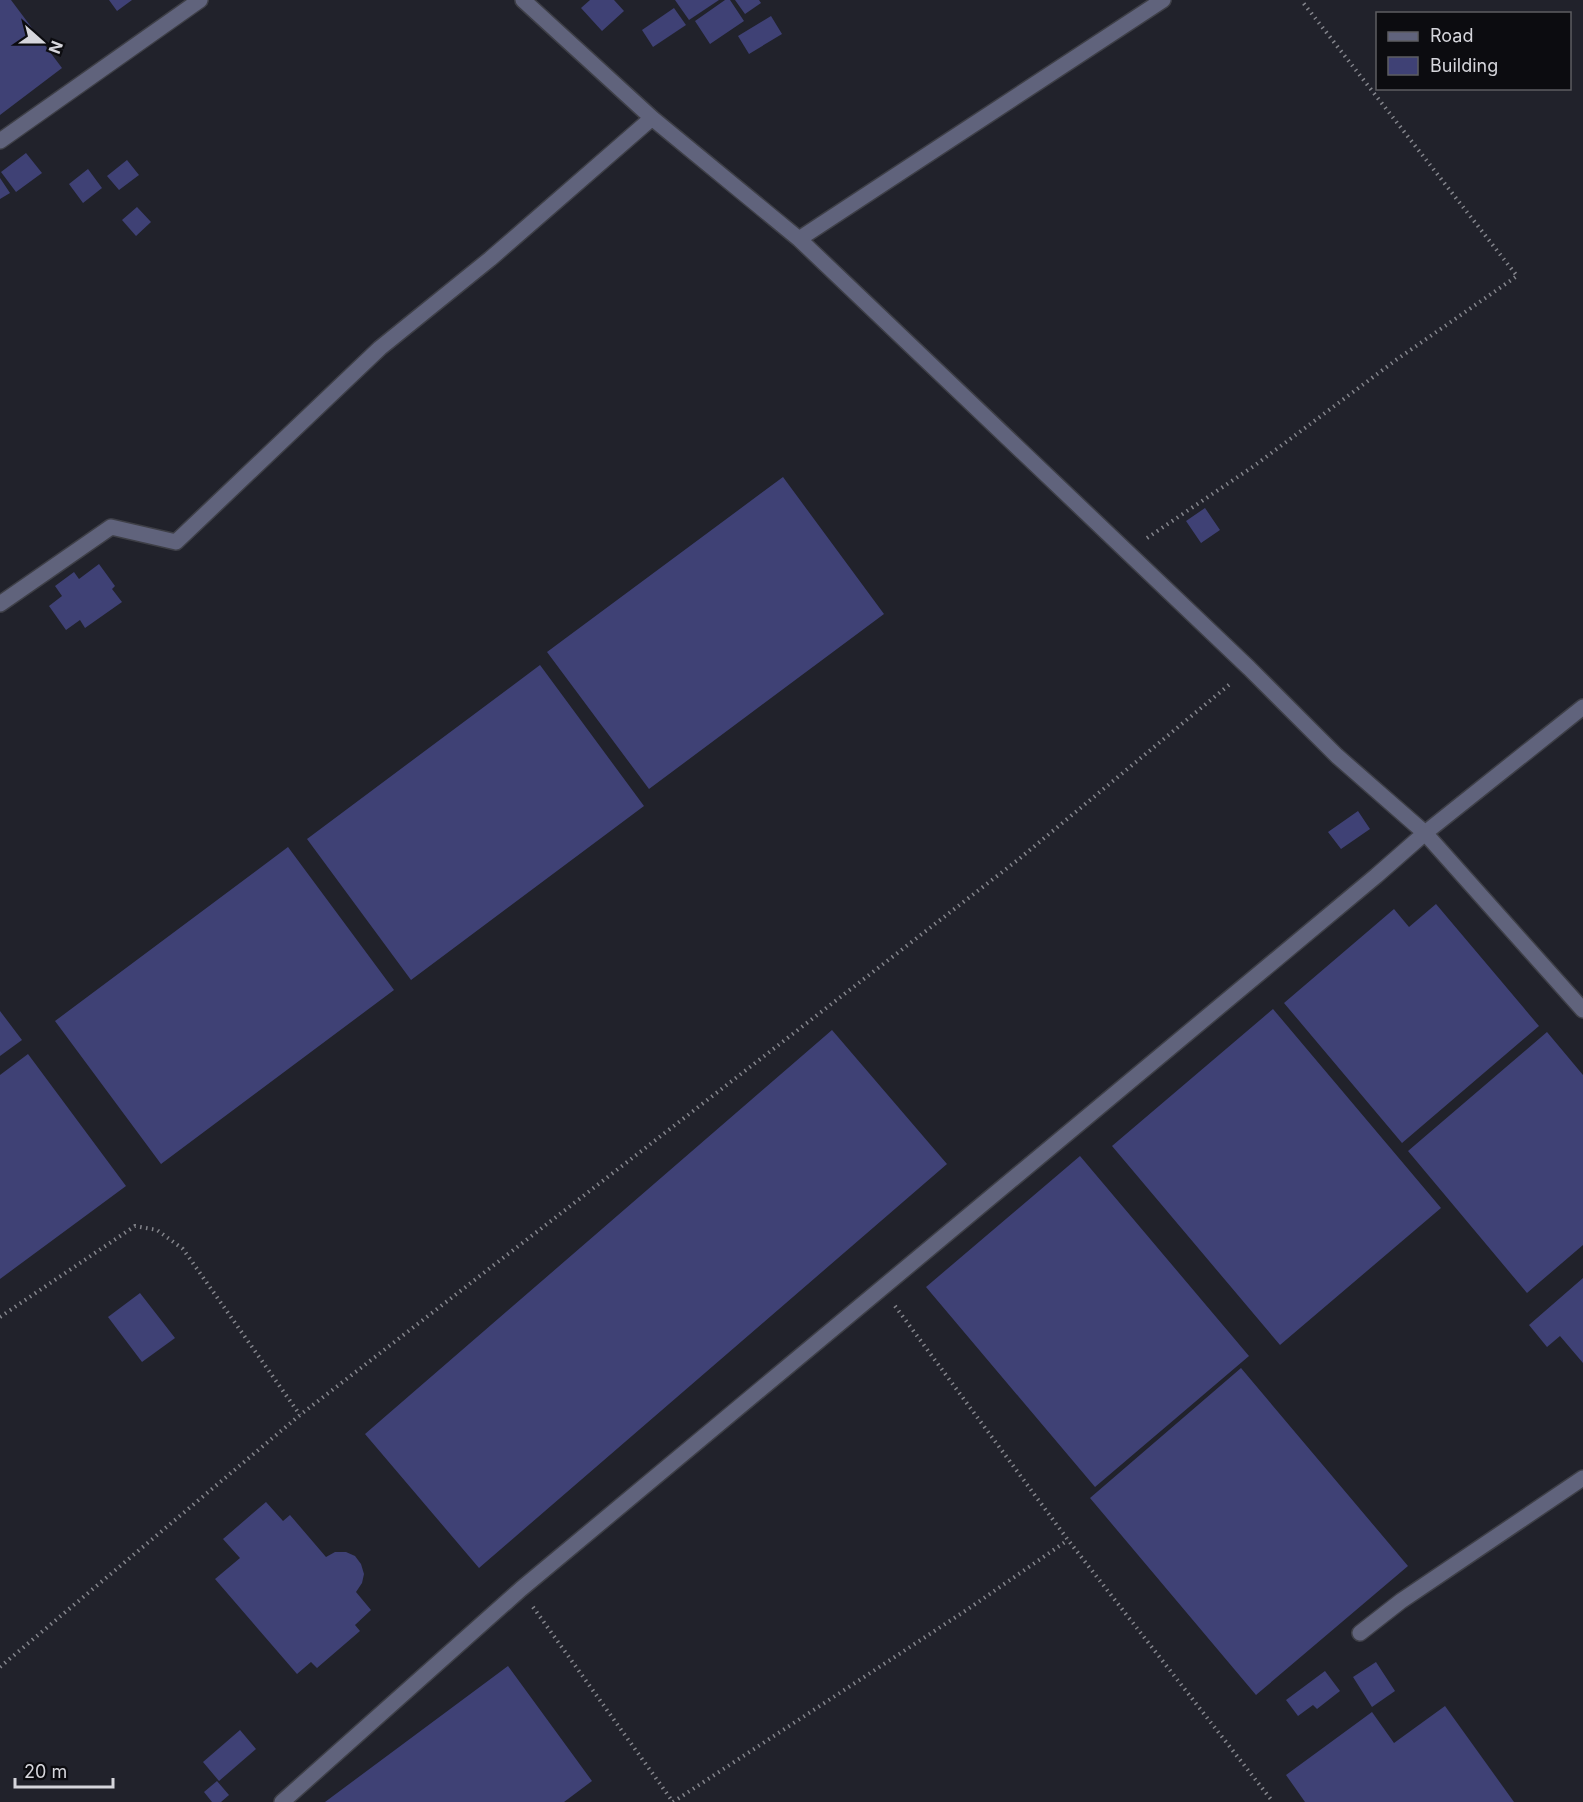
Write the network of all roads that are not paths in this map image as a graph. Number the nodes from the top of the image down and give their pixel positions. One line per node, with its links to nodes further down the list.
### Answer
1 (200, 0): 5 (street)
2 (524, 0): 4 (street)
3 (1163, 0): 6 (street)
4 (652, 118): 6 (street); 7 (street)
5 (0, 141)
6 (799, 239): 9 (street)
7 (0, 604)
8 (1583, 707): 9 (street)
9 (1425, 833): 10 (street); 13 (street)
10 (1583, 1010)
11 (1583, 1478): 12 (street)
12 (1360, 1633)
13 (282, 1802)

